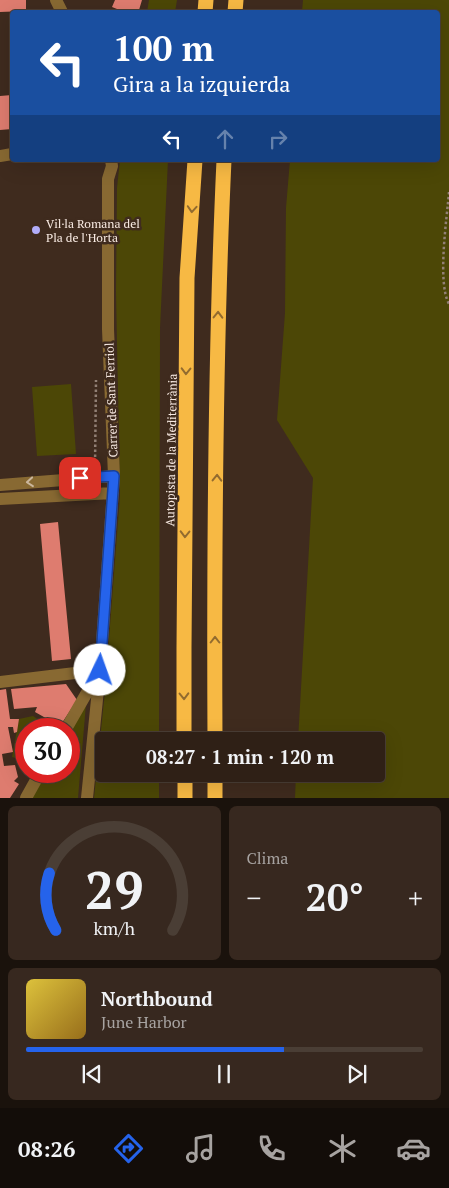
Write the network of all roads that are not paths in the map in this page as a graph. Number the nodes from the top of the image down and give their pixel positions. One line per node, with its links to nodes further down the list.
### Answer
1 (111, 162): 4 (street, Carrer de Sant Ferriol)
2 (195, 162): 11 (highway, Autopista de la Mediterrània, one-way to 11)
3 (224, 162): 12 (highway, one-way to 3)
4 (114, 476): 5 (street, one-way to 5); 6 (street, Carrer de Sant Ferriol)
5 (0, 485)
6 (113, 493): 7 (street); 8 (street, Carrer de Sant Ferriol)
7 (0, 499)
8 (100, 670): 9 (street); 10 (street, Carrer de Sant Ferriol); 17 (street, Carrer de Sant Ferriol)
9 (0, 682)
10 (72, 718)
11 (184, 732)
12 (215, 732)
13 (185, 782): 18 (highway)
14 (216, 782): 19 (highway)
15 (34, 783): 16 (street)
16 (26, 798)
17 (86, 798)
18 (185, 798)
19 (215, 798)

